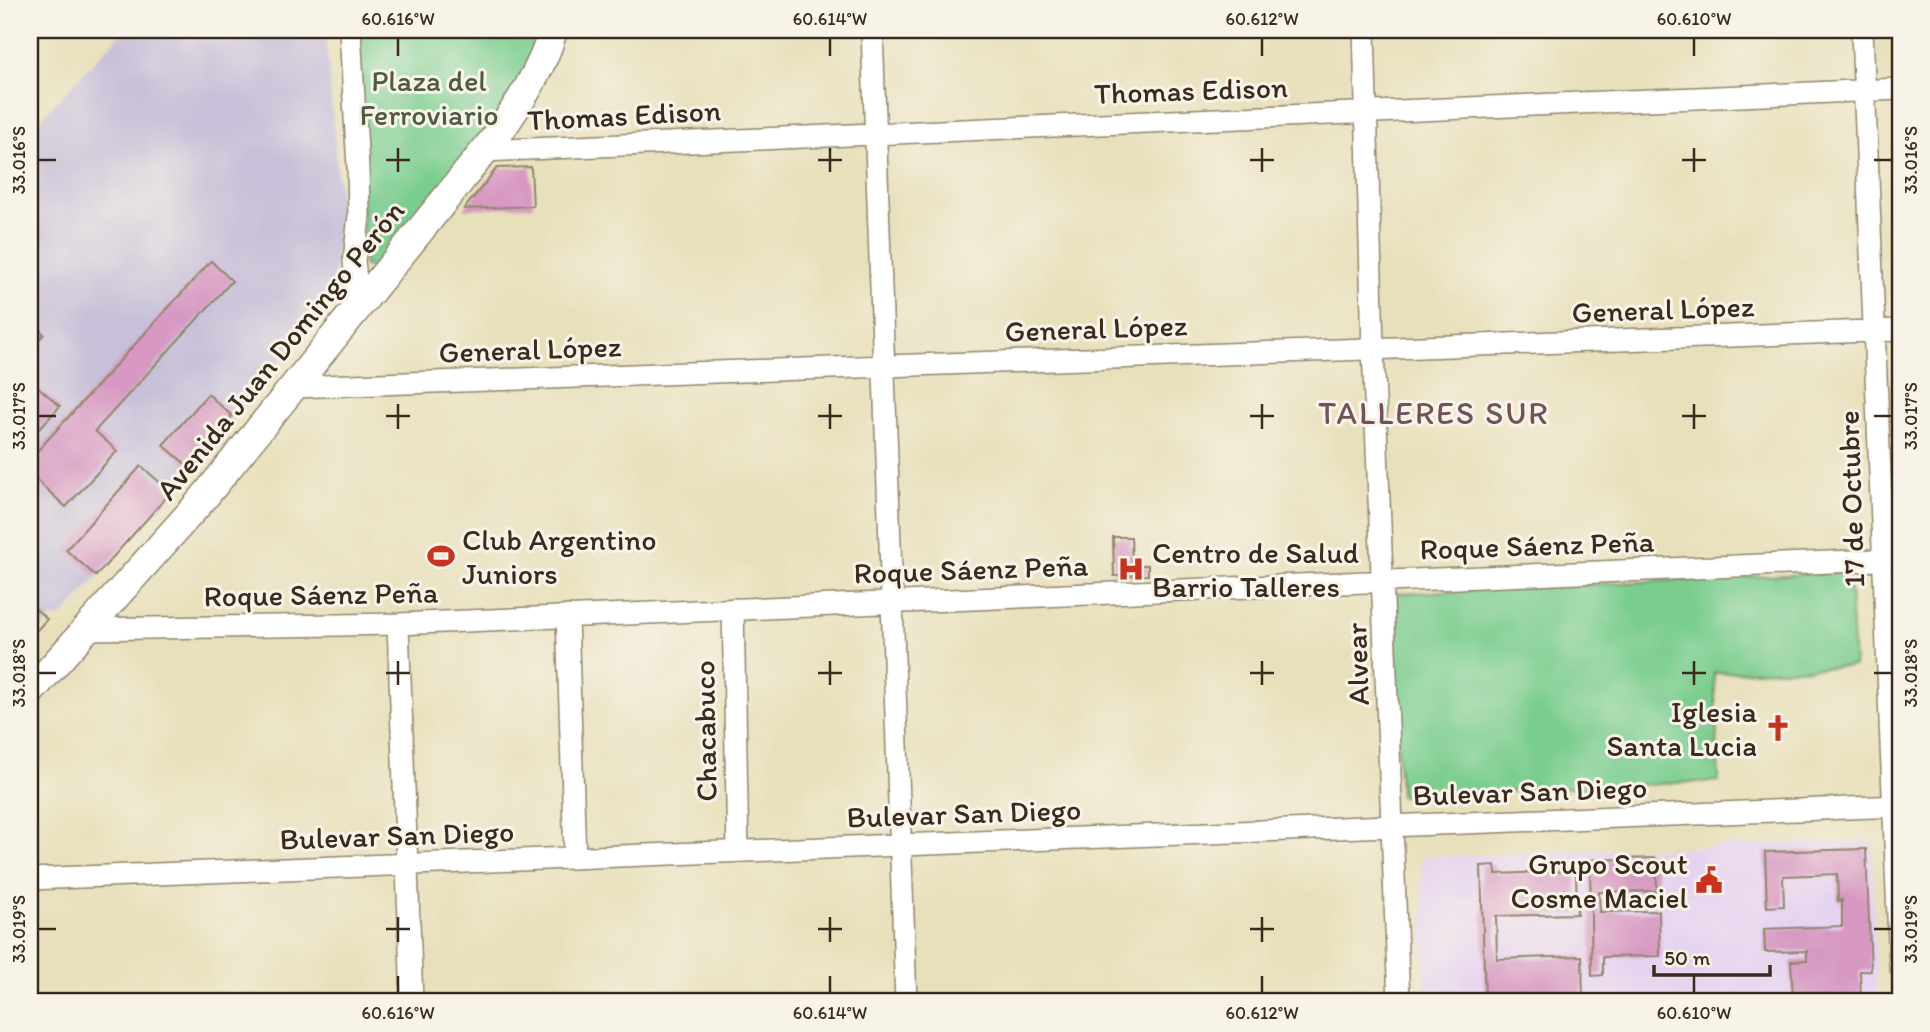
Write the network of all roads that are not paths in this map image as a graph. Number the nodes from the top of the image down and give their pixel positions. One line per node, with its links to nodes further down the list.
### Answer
1 (350, 30): 11 (street)
2 (553, 30): 10 (main road, Avenida Juan Domingo Perón)
3 (872, 30): 9 (street)
4 (1364, 30): 8 (street, Alvear)
5 (1862, 30): 7 (street, 17 de Octubre)
6 (1900, 89): 7 (street, Thomas Edison)
7 (1864, 91): 8 (street, Thomas Edison); 12 (street, 17 de Octubre)
8 (1365, 113): 9 (street, Thomas Edison); 14 (street, Alvear)
9 (876, 134): 10 (street, Thomas Edison); 15 (street)
10 (484, 151): 11 (main road, Avenida Juan Domingo Perón)
11 (359, 307): 16 (main road, Avenida Juan Domingo Perón)
12 (1874, 331): 13 (street, General López); 14 (street, General López); 17 (street, 17 de Octubre)
13 (1900, 331)
14 (1373, 348): 15 (street, General López); 18 (street, Alvear)
15 (884, 366): 16 (street, General López); 19 (street)
16 (294, 387): 23 (main road, Avenida Juan Domingo Perón)
17 (1892, 559): 18 (street, Roque Sáenz Peña); 25 (street, 17 de Octubre)
18 (1384, 581): 19 (street, Roque Sáenz Peña); 26 (street, Alvear)
19 (892, 602): 20 (street, Roque Sáenz Peña); 27 (street)
20 (733, 609): 21 (street, Roque Sáenz Peña); 28 (street, Chacabuco)
21 (568, 616): 22 (street, Roque Sáenz Peña); 29 (street)
22 (398, 624): 23 (street, Roque Sáenz Peña); 30 (street)
23 (86, 629): 24 (main road, Avenida Juan Domingo Perón)
24 (30, 692)
25 (1897, 806): 26 (street, Bulevar San Diego); 32 (street, 17 de Octubre)
26 (1392, 826): 27 (street, Bulevar San Diego); 35 (street, Alvear)
27 (901, 845): 28 (street, Bulevar San Diego); 34 (street)
28 (738, 851): 29 (street, Bulevar San Diego)
29 (575, 858): 30 (street, Bulevar San Diego)
30 (407, 864): 31 (street, Bulevar San Diego); 33 (street)
31 (30, 879)
32 (1900, 966)
33 (412, 1002)
34 (906, 1002)
35 (1399, 1002)

